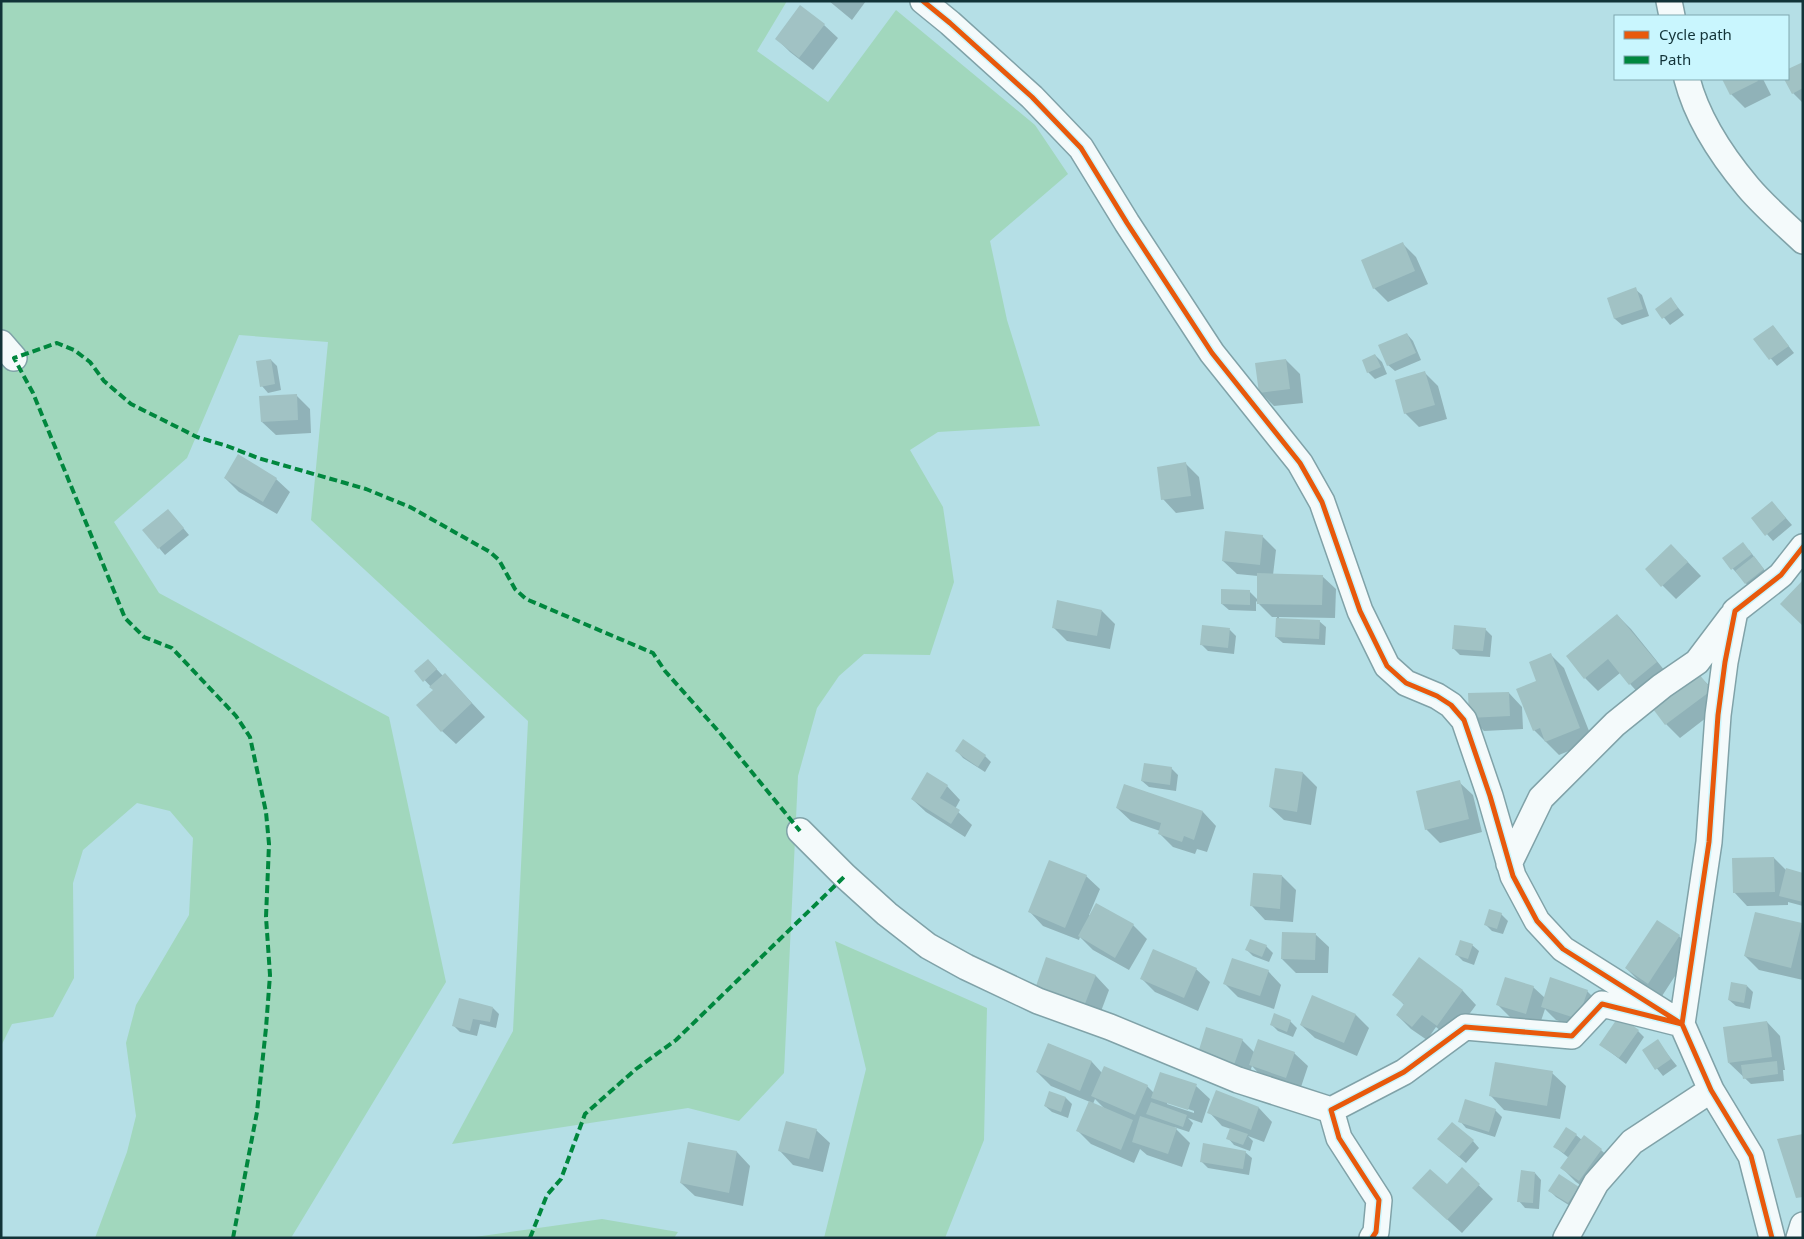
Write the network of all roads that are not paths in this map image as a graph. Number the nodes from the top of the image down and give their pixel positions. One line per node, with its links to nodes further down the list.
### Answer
1 (923, 1): 9 (street)
2 (1669, 1): 3 (street)
3 (1672, 15)
4 (1687, 80): 5 (street)
5 (1803, 242)
6 (1803, 547): 7 (street)
7 (1735, 611): 9 (street); 10 (street)
8 (800, 831): 12 (street)
9 (1509, 864): 10 (street)
10 (1682, 1024): 11 (street); 12 (street)
11 (1711, 1090): 15 (street); 16 (street)
12 (1331, 1110): 14 (street)
13 (1803, 1225): 17 (street)
14 (1372, 1238)
15 (1566, 1238)
16 (1772, 1238)
17 (1799, 1238)

